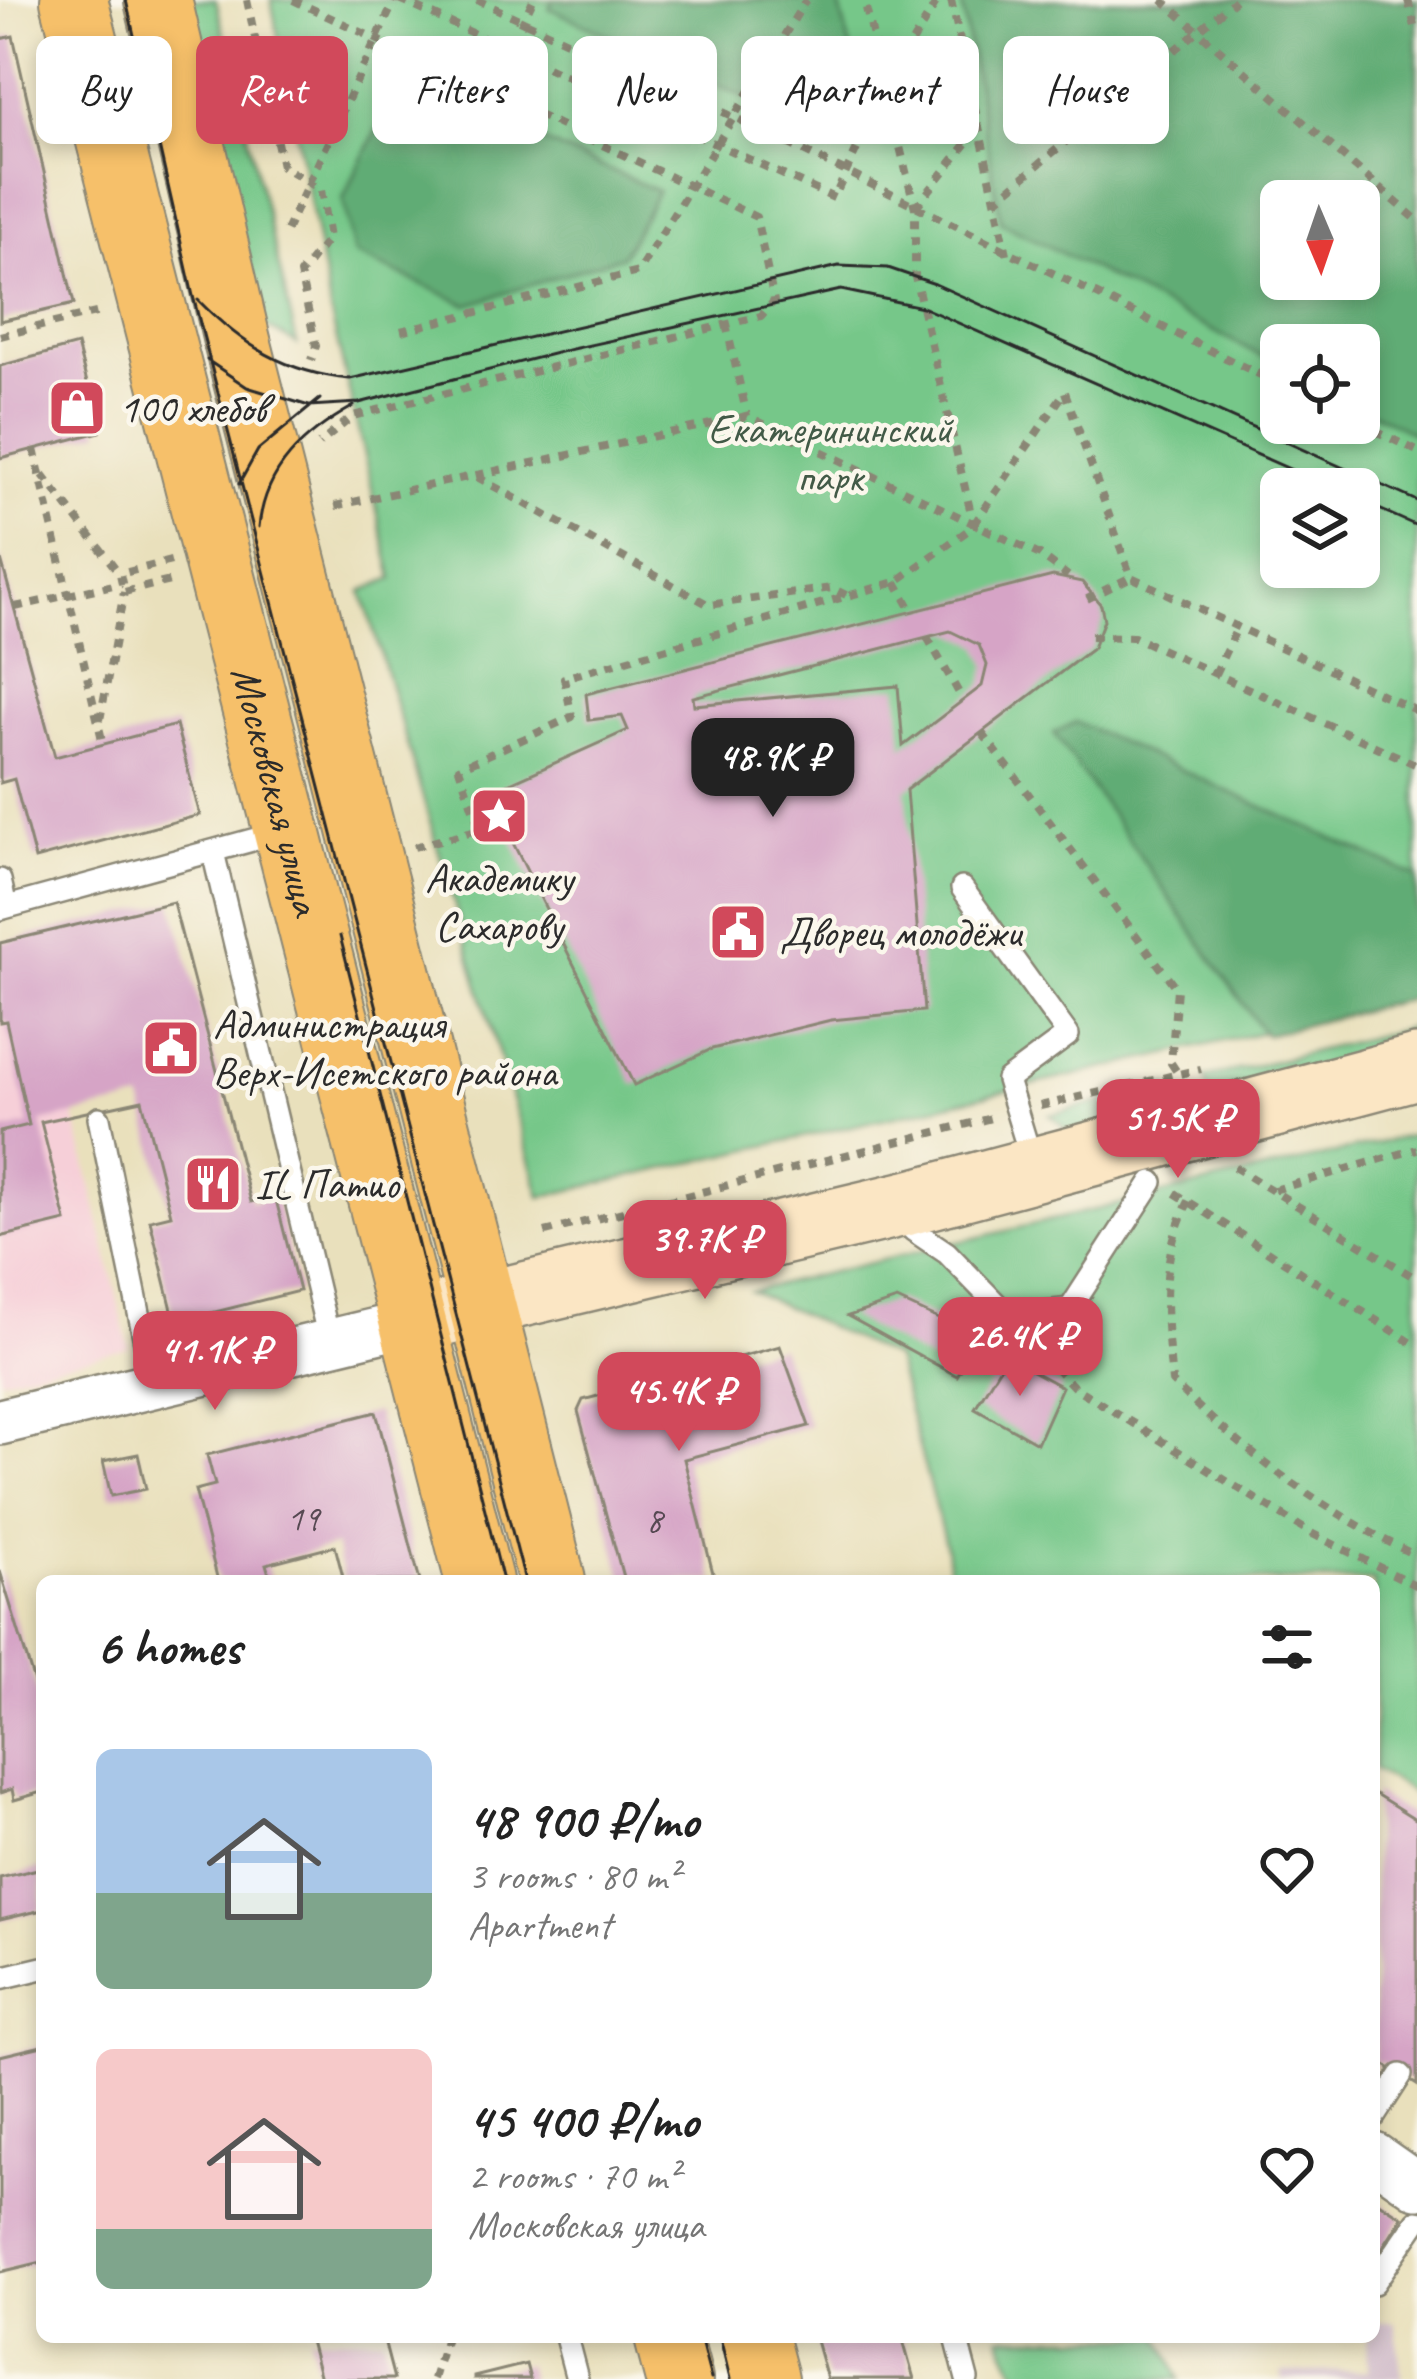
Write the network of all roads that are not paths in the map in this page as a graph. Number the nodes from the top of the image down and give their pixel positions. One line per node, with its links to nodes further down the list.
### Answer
1 (74, 0): 3 (main road, Московская улица)
2 (158, 0): 13 (main road, Московская улица)
3 (284, 831): 4 (lane); 14 (main road, Московская улица)
4 (213, 852): 7 (lane); 15 (lane)
5 (0, 880): 7 (lane)
6 (962, 888): 10 (lane)
7 (3, 908)
8 (1417, 1067): 10 (main road)
9 (99, 1118): 16 (lane)
10 (1035, 1171): 12 (main road)
11 (1152, 1182): 12 (lane)
12 (908, 1203): 13 (main road)
13 (479, 1304): 14 (main road); 19 (main road, Московская улица)
14 (410, 1323): 15 (street); 18 (main road, Московская улица)
15 (330, 1344): 16 (street)
16 (154, 1387): 17 (street)
17 (0, 1422)
18 (476, 1575)
19 (551, 1575)
20 (36, 1969): 21 (lane)
21 (0, 1978)
22 (1401, 2075): 23 (lane)
23 (1380, 2108)
24 (1380, 2160): 25 (street)
25 (1417, 2186)
26 (1417, 2222): 27 (lane)
27 (1380, 2274)
28 (568, 2343): 32 (lane)
29 (670, 2343): 33 (main road)
30 (756, 2343): 34 (main road)
31 (958, 2343): 35 (lane)
32 (577, 2379)
33 (679, 2379)
34 (765, 2379)
35 (967, 2379)

